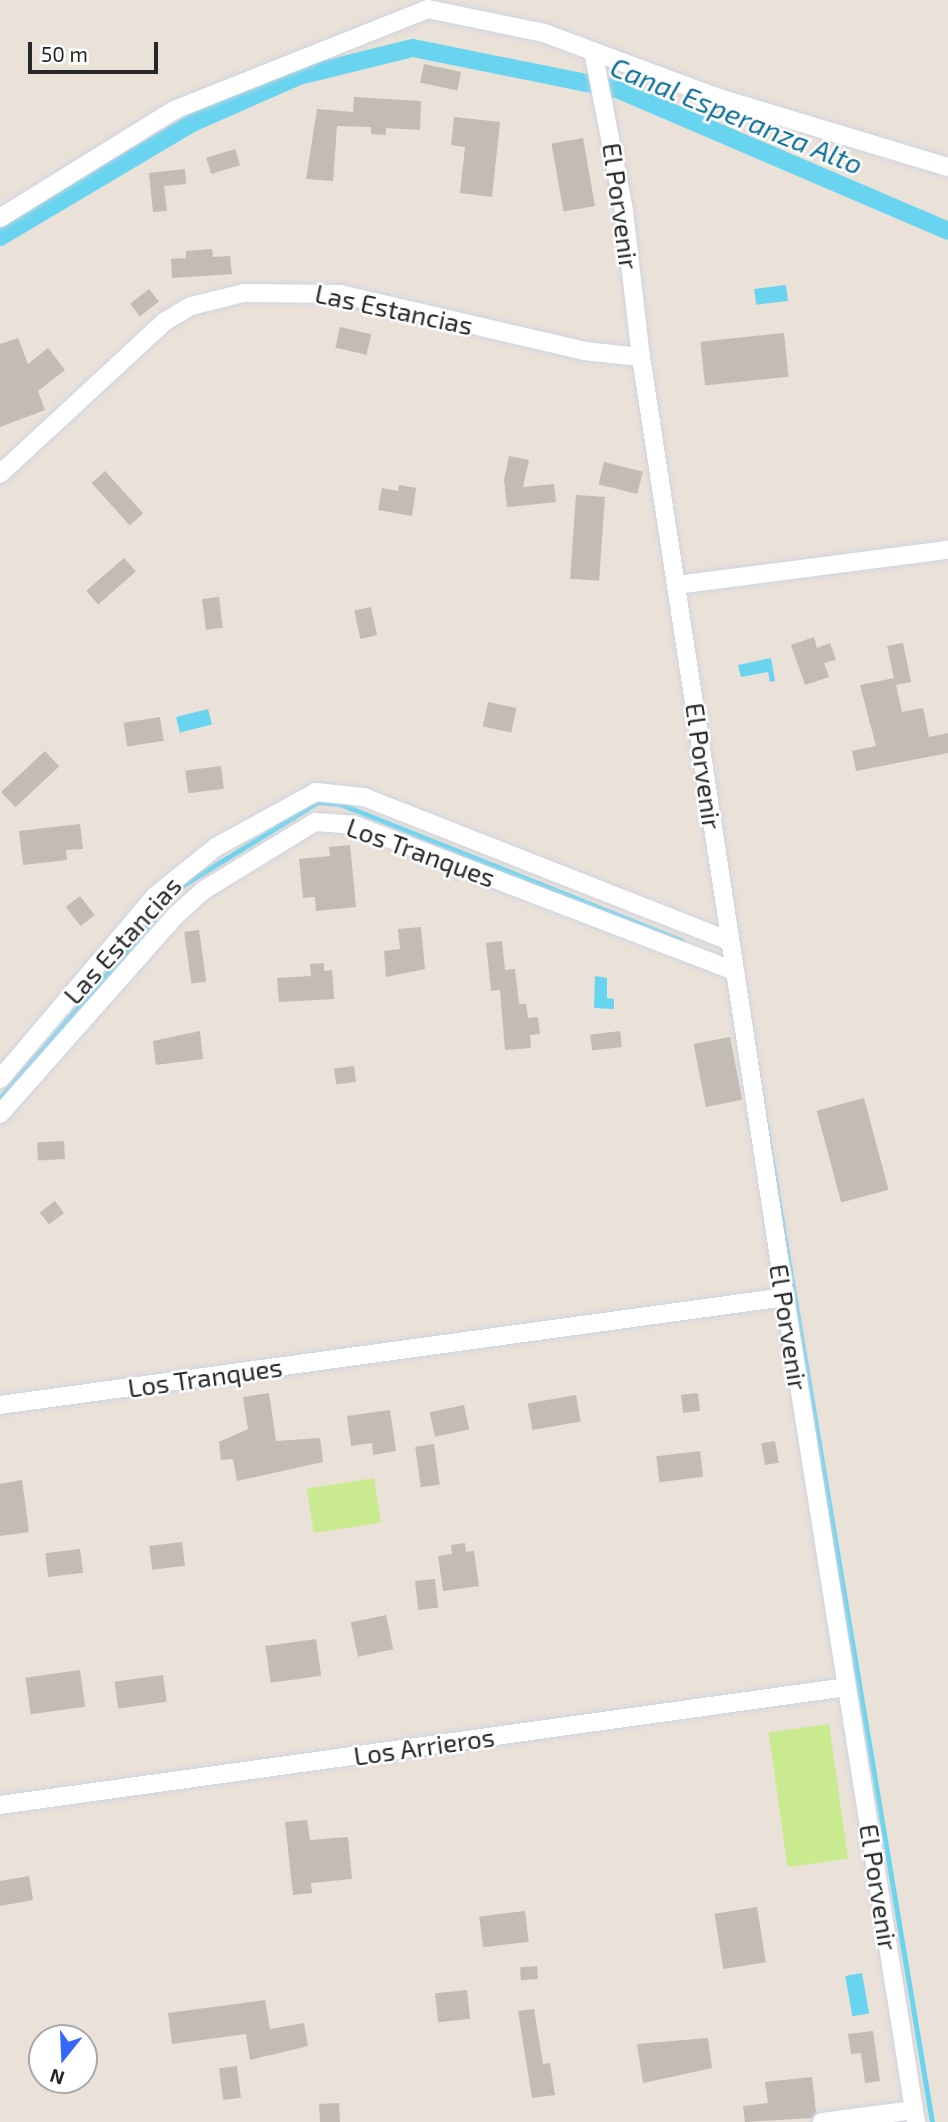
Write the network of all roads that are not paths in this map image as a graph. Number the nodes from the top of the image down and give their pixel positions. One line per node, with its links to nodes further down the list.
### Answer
1 (594, 56): 2 (street); 3 (street); 4 (street, El Porvenir)
2 (948, 167)
3 (0, 218)
4 (641, 357): 5 (street, Las Estancias); 7 (street, El Porvenir)
5 (0, 474)
6 (948, 550): 7 (street)
7 (677, 585): 9 (street, El Porvenir)
8 (120, 938): 9 (street, Las Estancias); 10 (street); 12 (street, Las Estancias)
9 (730, 941): 11 (street, El Porvenir)
10 (139, 955): 11 (street, Los Tranques); 13 (street, Los Tranques)
11 (735, 971): 14 (street, El Porvenir)
12 (0, 1079)
13 (0, 1114)
14 (785, 1297): 15 (street, Los Tranques); 16 (street, El Porvenir)
15 (0, 1405)
16 (847, 1687): 17 (street, Los Arrieros); 18 (street, El Porvenir)
17 (0, 1805)
18 (915, 2116): 19 (street)
19 (822, 2122)

